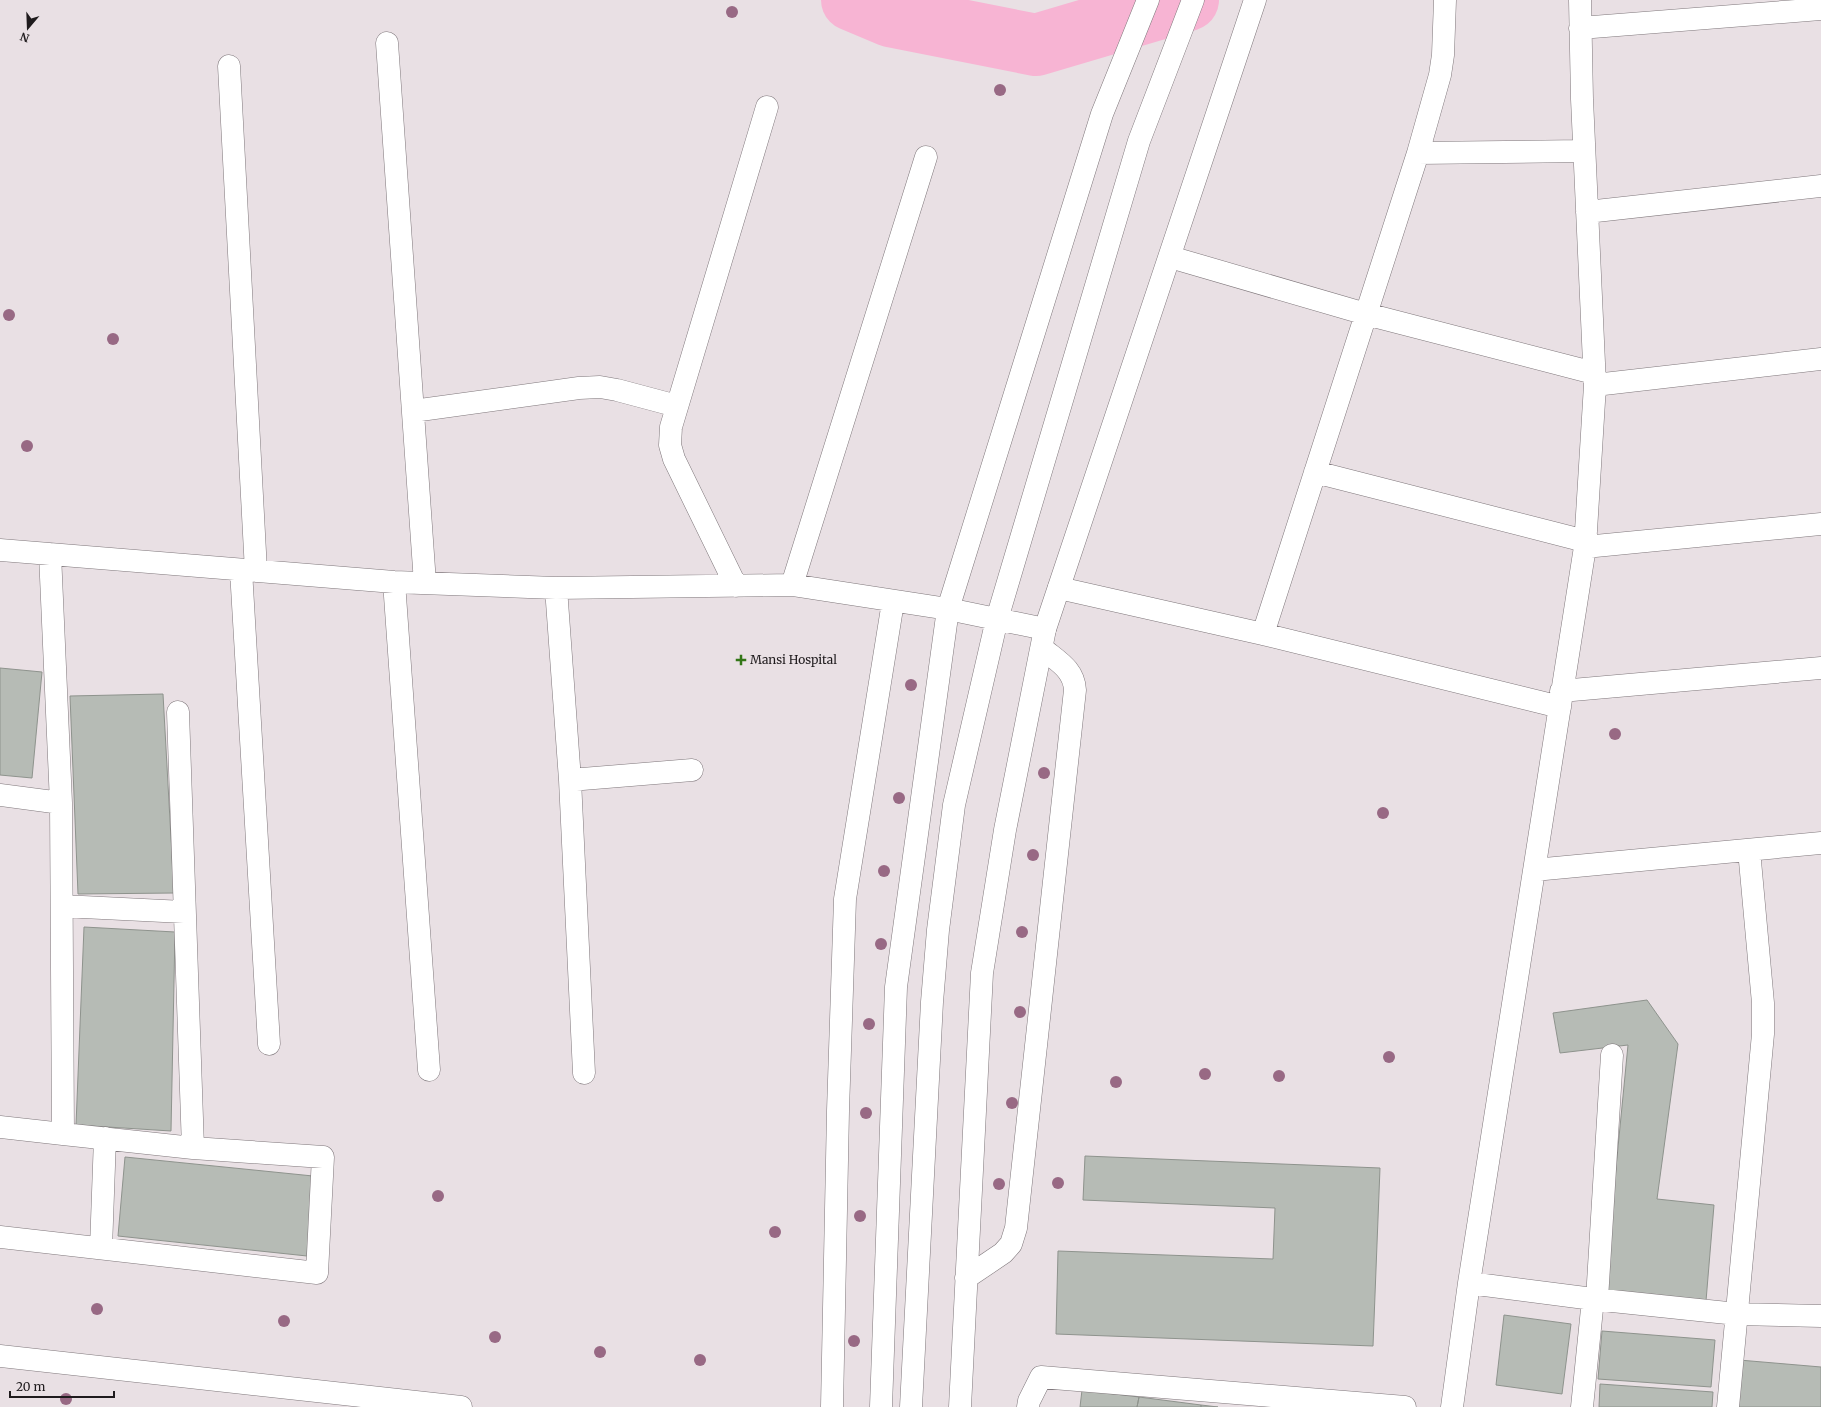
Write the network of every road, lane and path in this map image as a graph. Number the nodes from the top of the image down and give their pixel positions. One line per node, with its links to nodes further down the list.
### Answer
1 (1148, 0): 35 (street)
2 (1193, 0): 36 (street)
3 (1445, 0): 12 (street)
4 (1580, 0): 7 (street)
5 (1255, 1): 16 (street)
6 (1821, 9): 7 (street)
7 (1580, 28): 11 (street)
8 (387, 43): 21 (street)
9 (229, 66): 27 (street)
10 (767, 107): 20 (street)
11 (1584, 150): 12 (street); 15 (street)
12 (1418, 153): 17 (street)
13 (926, 157): 30 (street)
14 (1821, 186): 15 (street)
15 (1586, 212): 19 (street)
16 (1170, 257): 17 (street); 33 (street)
17 (1366, 314): 19 (street); 22 (street)
18 (1821, 359): 19 (street)
19 (1595, 379): 24 (street)
20 (678, 406): 21 (street); 31 (street)
21 (413, 412): 29 (street)
22 (1315, 472): 24 (street); 37 (street)
23 (1821, 524): 24 (street)
24 (1585, 544): 40 (street)
25 (0, 550): 26 (street)
26 (50, 554): 27 (street); 45 (street)
27 (249, 570): 28 (street); 51 (street)
28 (394, 582): 29 (street); 53 (street)
29 (425, 583): 32 (street)
30 (792, 585): 31 (street); 34 (street)
31 (736, 586): 32 (street)
32 (556, 588): 43 (street)
33 (1059, 588): 37 (street); 38 (street)
34 (893, 602): 35 (street); 68 (street)
35 (948, 609): 36 (street); 69 (street)
36 (997, 619): 38 (street); 70 (street)
37 (1263, 634): 40 (street)
38 (1043, 638): 61 (street); 61 (street)
39 (1821, 668): 40 (street)
40 (1561, 699): 48 (street)
41 (178, 712): 50 (street)
42 (692, 770): 43 (street)
43 (570, 780): 54 (street)
44 (0, 794): 45 (street)
45 (61, 803): 49 (street)
46 (1821, 843): 47 (street)
47 (1750, 850): 48 (street); 64 (street)
48 (1534, 870): 62 (street)
49 (62, 906): 50 (street); 56 (street)
50 (184, 912): 58 (street)
51 (269, 1044)
52 (1612, 1055): 63 (street)
53 (430, 1070)
54 (584, 1073)
55 (0, 1127): 56 (street)
56 (63, 1134): 57 (street)
57 (105, 1138): 58 (street); 60 (street)
58 (193, 1148): 60 (street)
59 (0, 1237): 60 (street)
60 (101, 1248)
61 (966, 1278): 71 (street)
62 (1469, 1283): 63 (street); 74 (street)
63 (1595, 1299): 64 (street); 75 (street)
64 (1737, 1314): 65 (street); 76 (street)
65 (1821, 1316)
66 (0, 1356): 67 (street)
67 (461, 1407)
68 (832, 1407)
69 (882, 1407)
70 (911, 1407)
71 (960, 1407)
72 (1028, 1407): 73 (street)
73 (1405, 1407)
74 (1452, 1407)
75 (1582, 1407)
76 (1728, 1407)

